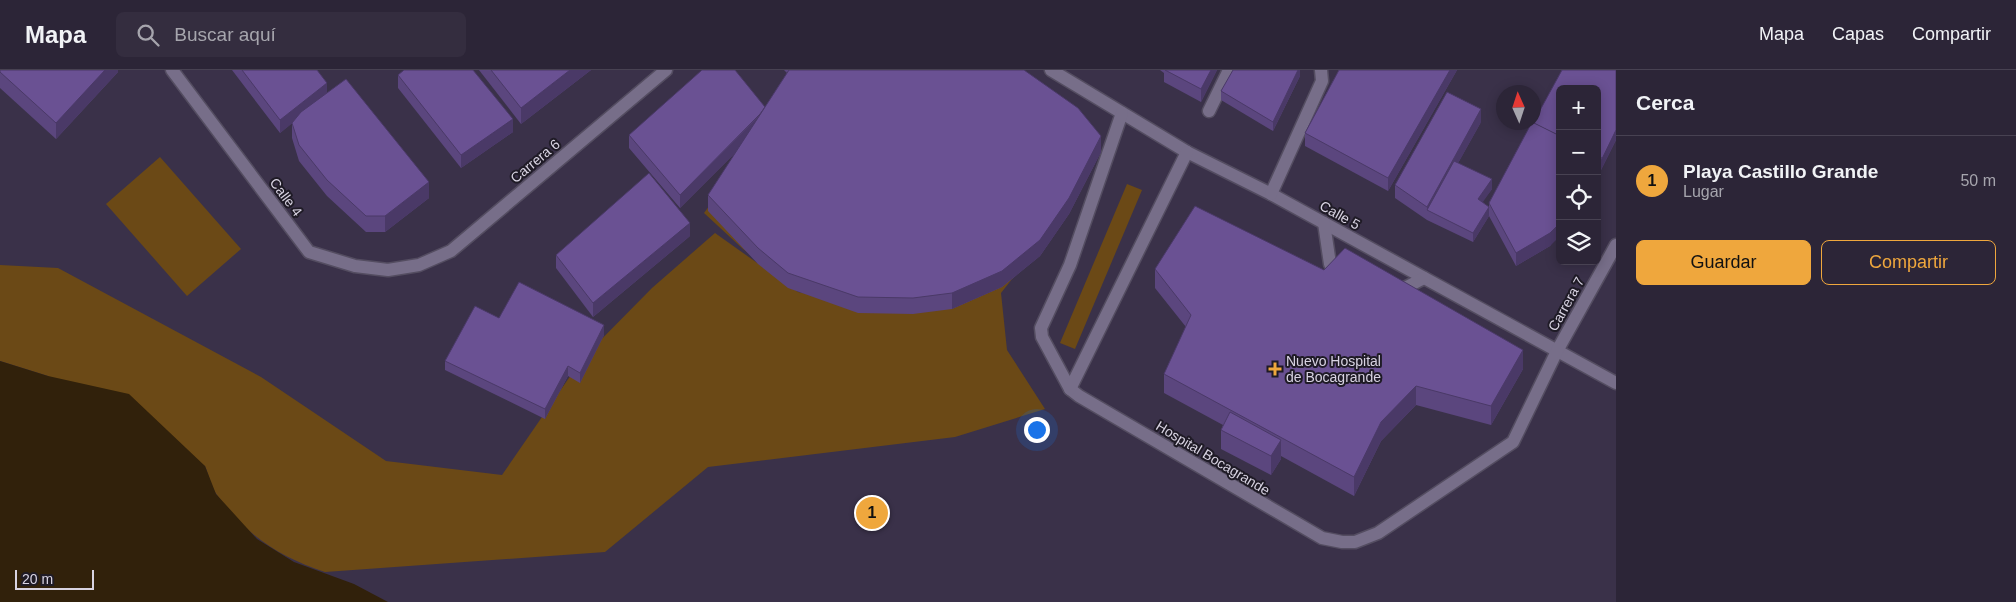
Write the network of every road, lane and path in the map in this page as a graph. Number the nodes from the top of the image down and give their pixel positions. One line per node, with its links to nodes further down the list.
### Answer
1 (172, 70): 12 (street, Calle 4)
2 (666, 70): 12 (street, Carrera 6)
3 (1051, 70): 7 (street, Calle 5)
4 (1229, 70): 6 (street)
5 (1321, 70): 9 (street)
6 (1209, 111)
7 (1122, 113): 8 (street, Calle 5); 18 (street)
8 (1187, 152): 9 (street, Calle 5); 18 (street)
9 (1271, 194): 10 (street, Calle 5)
10 (1324, 223): 13 (street, Calle 5); 14 (street)
11 (1616, 246): 16 (street, Carrera 7)
12 (419, 265)
13 (1424, 278): 15 (street); 16 (street, Calle 5)
14 (1344, 279)
15 (1381, 297)
16 (1557, 352): 17 (street, Calle 5); 18 (street, Hospital Bocagrande)
17 (1616, 383)
18 (1070, 389)

